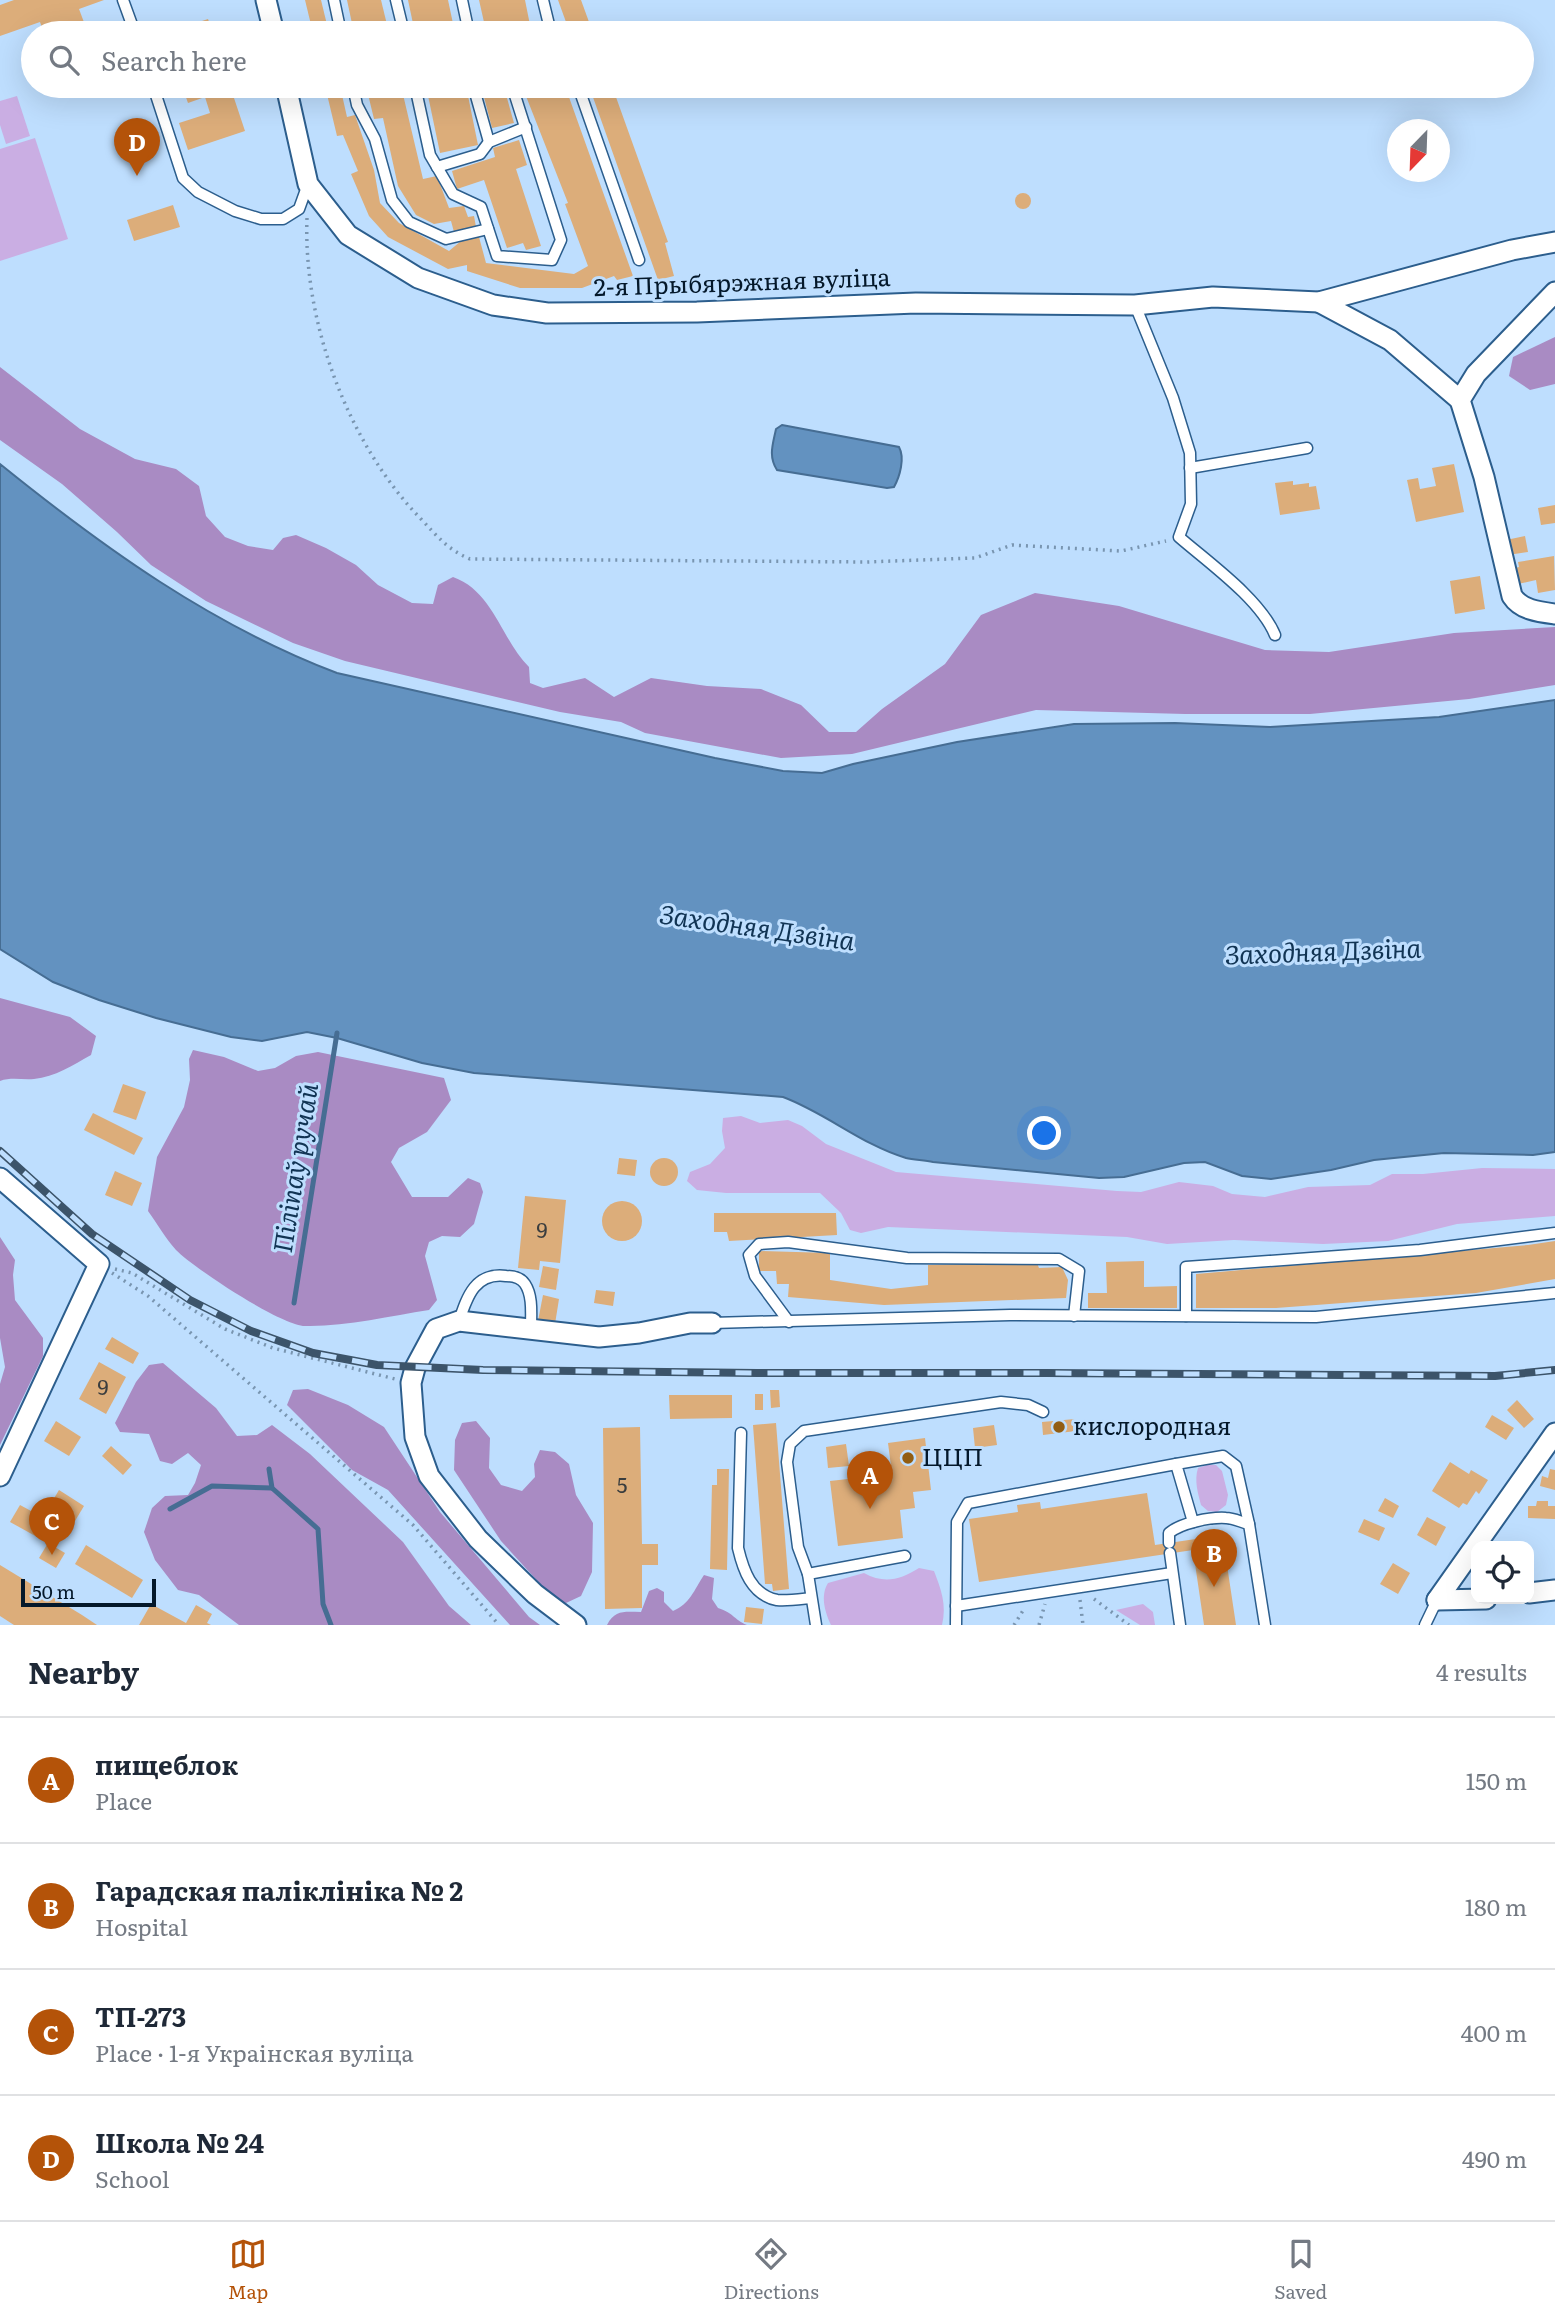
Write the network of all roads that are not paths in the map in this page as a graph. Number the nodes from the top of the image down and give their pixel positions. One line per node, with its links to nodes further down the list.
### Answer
1 (123, 0): 7 (lane)
2 (266, 0): 8 (street)
3 (334, 0): 9 (lane)
4 (396, 0): 10 (lane)
5 (462, 0): 11 (lane)
6 (543, 0): 12 (lane)
7 (131, 21)
8 (271, 21)
9 (338, 21)
10 (401, 21)
11 (466, 21)
12 (548, 21)
13 (157, 98): 23 (lane)
14 (289, 98): 23 (street, 2-я Прыбярэжная вуліца)
15 (356, 98): 24 (lane)
16 (418, 98): 22 (lane)
17 (477, 98): 21 (lane)
18 (516, 98): 20 (lane)
19 (582, 98): 26 (lane)
20 (526, 127): 21 (lane); 24 (lane)
21 (489, 142): 22 (lane)
22 (437, 167): 24 (lane)
23 (308, 184): 29 (street, 2-я Прыбярэжная вуліца)
24 (488, 229)
25 (1555, 242): 28 (street)
26 (639, 260)
27 (1555, 292): 30 (street)
28 (1319, 302): 29 (street, 2-я Прыбярэжная вуліца); 30 (street)
29 (1135, 305): 32 (lane)
30 (1460, 400): 33 (street)
31 (1307, 448): 32 (lane)
32 (1190, 468): 34 (lane)
33 (1555, 614)
34 (1275, 635)
35 (0, 1178): 48 (street)
36 (1555, 1233): 39 (lane)
37 (1555, 1293): 39 (lane)
38 (1074, 1316): 39 (lane); 41 (lane); 41 (lane)
39 (1186, 1316)
40 (459, 1321): 43 (street); 43 (lane); 60 (street)
41 (789, 1322): 42 (lane)
42 (712, 1323): 43 (street)
43 (531, 1328)
44 (1044, 1412): 53 (lane)
45 (741, 1433): 56 (lane)
46 (1555, 1433): 58 (street)
47 (1177, 1464): 49 (lane); 50 (lane); 59 (lane)
48 (0, 1476)
49 (1193, 1522): 50 (lane); 52 (lane)
50 (1249, 1524): 64 (lane)
51 (905, 1556): 53 (lane)
52 (1172, 1573): 59 (lane); 63 (lane)
53 (808, 1574): 56 (lane)
54 (1555, 1590): 55 (street)
55 (1534, 1592)
56 (811, 1598): 61 (lane)
57 (1471, 1599): 58 (street)
58 (1437, 1600): 65 (lane)
59 (956, 1606): 62 (lane)
60 (576, 1625)
61 (816, 1625)
62 (956, 1625)
63 (1180, 1625)
64 (1265, 1625)
65 (1425, 1625)

